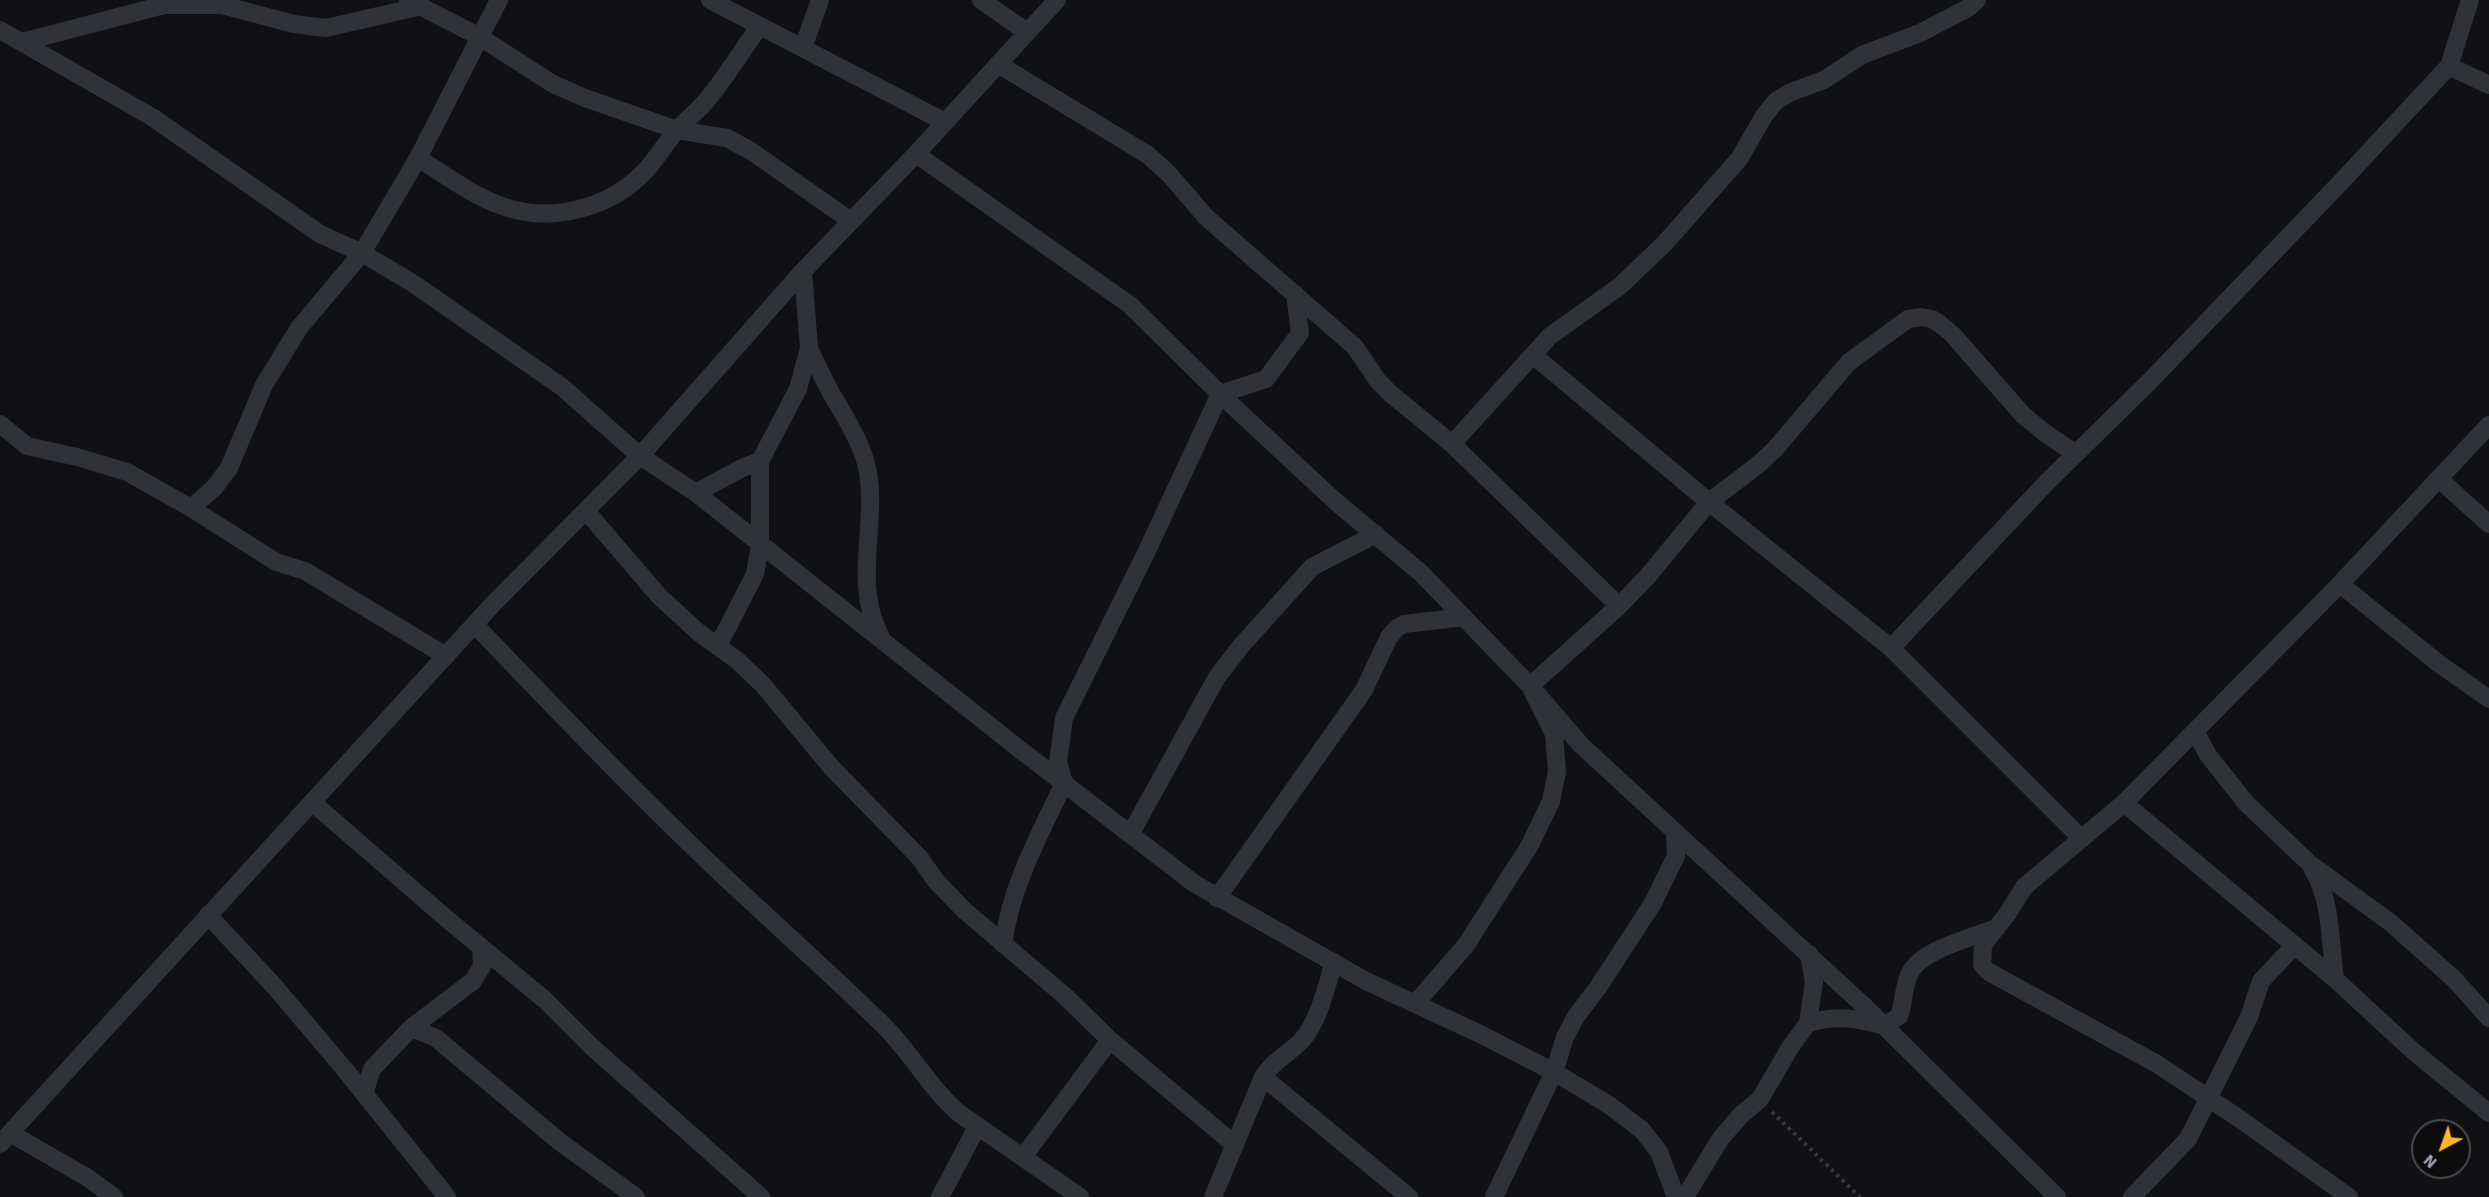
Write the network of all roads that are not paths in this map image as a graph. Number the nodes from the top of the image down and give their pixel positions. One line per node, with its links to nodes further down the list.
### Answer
1 (499, 0): 13 (street)
2 (710, 0): 10 (street)
3 (820, 0): 15 (street)
4 (981, 0): 12 (street)
5 (1057, 0): 12 (street)
6 (1977, 0): 28 (street)
7 (2470, 0): 17 (street)
8 (223, 3): 9 (street); 14 (street)
9 (415, 3): 13 (street)
10 (760, 26): 15 (street); 20 (street)
11 (0, 30): 14 (street)
12 (1027, 32): 16 (street)
13 (480, 37): 20 (street); 22 (street)
14 (22, 42): 24 (street)
15 (802, 48): 19 (street)
16 (998, 64): 19 (street); 26 (street)
17 (2449, 66): 18 (street); 33 (street)
18 (2489, 85)
19 (945, 122): 21 (street)
20 (676, 130): 22 (street); 23 (street)
21 (916, 154): 23 (street); 29 (street)
22 (418, 158): 24 (street)
23 (851, 220): 25 (street)
24 (362, 253): 34 (street); 39 (street)
25 (803, 271): 27 (street); 34 (street)
26 (1295, 294): 29 (street); 32 (street)
27 (809, 348): 35 (street); 48 (street)
28 (1533, 355): 32 (street); 38 (street)
29 (1220, 394): 42 (street); 55 (street)
30 (0, 424): 39 (street)
31 (2489, 425): 36 (street)
32 (1452, 444): 45 (street)
33 (2076, 454): 38 (street); 50 (street)
34 (640, 456): 37 (street); 40 (street)
35 (760, 461): 37 (street); 43 (street)
36 (2439, 479): 41 (street); 44 (street)
37 (696, 493): 43 (street)
38 (1709, 502): 45 (street); 50 (street)
39 (191, 508): 51 (street)
40 (586, 511): 47 (street); 49 (street)
41 (2489, 524)
42 (1376, 534): 46 (street); 58 (street)
43 (760, 545): 48 (street); 49 (street)
44 (2340, 584): 53 (street); 54 (street)
45 (1619, 606): 52 (street)
46 (1464, 617): 52 (street); 64 (street)
47 (475, 624): 51 (street); 88 (street)
48 (880, 637): 55 (street)
49 (718, 646): 67 (street)
50 (1891, 648): 60 (street)
51 (446, 656): 56 (street)
52 (1530, 686): 59 (street); 73 (street)
53 (2489, 699)
54 (2195, 731): 57 (street); 63 (street)
55 (1064, 783): 58 (street); 67 (street)
56 (313, 803): 65 (street); 69 (street)
57 (2124, 803): 60 (street); 68 (street)
58 (1131, 833): 64 (street)
59 (1675, 834): 61 (street); 62 (street)
60 (2081, 838): 66 (street)
61 (1697, 852): 62 (street); 70 (street)
62 (1676, 856): 83 (street)
63 (2310, 864): 72 (street); 75 (street)
64 (1217, 898): 71 (street)
65 (208, 915): 82 (street); 89 (street)
66 (1993, 930): 77 (street); 86 (street)
67 (1003, 944): 80 (street)
68 (2294, 946): 72 (street); 86 (street)
69 (481, 947): 74 (street); 95 (street)
70 (1809, 954): 76 (street); 77 (street)
71 (1334, 962): 73 (street); 84 (street)
72 (2335, 979): 87 (street)
73 (1415, 1004): 83 (street)
74 (436, 1009): 78 (street); 79 (street)
75 (2489, 1018)
76 (1808, 1023): 77 (street); 102 (street)
77 (1885, 1026): 103 (street)
78 (411, 1028): 79 (street); 81 (street)
79 (436, 1038): 94 (street)
80 (1110, 1040): 90 (street); 91 (street)
81 (372, 1069): 82 (street); 85 (street)
82 (346, 1071): 85 (street)
83 (1554, 1072): 100 (street); 101 (street)
84 (1263, 1077): 90 (street); 99 (street)
85 (364, 1094): 93 (street)
86 (2208, 1098): 104 (street); 105 (street)
87 (2489, 1113)
88 (978, 1127): 91 (street); 96 (street)
89 (5, 1138): 92 (street)
90 (1235, 1145): 98 (street)
91 (1023, 1156): 97 (street)
92 (114, 1197)
93 (447, 1197)
94 (636, 1197)
95 (761, 1197)
96 (940, 1197)
97 (1080, 1197)
98 (1213, 1197)
99 (1409, 1197)
100 (1494, 1197)
101 (1676, 1197)
102 (1685, 1197)
103 (2057, 1197)
104 (2132, 1197)
105 (2349, 1197)

